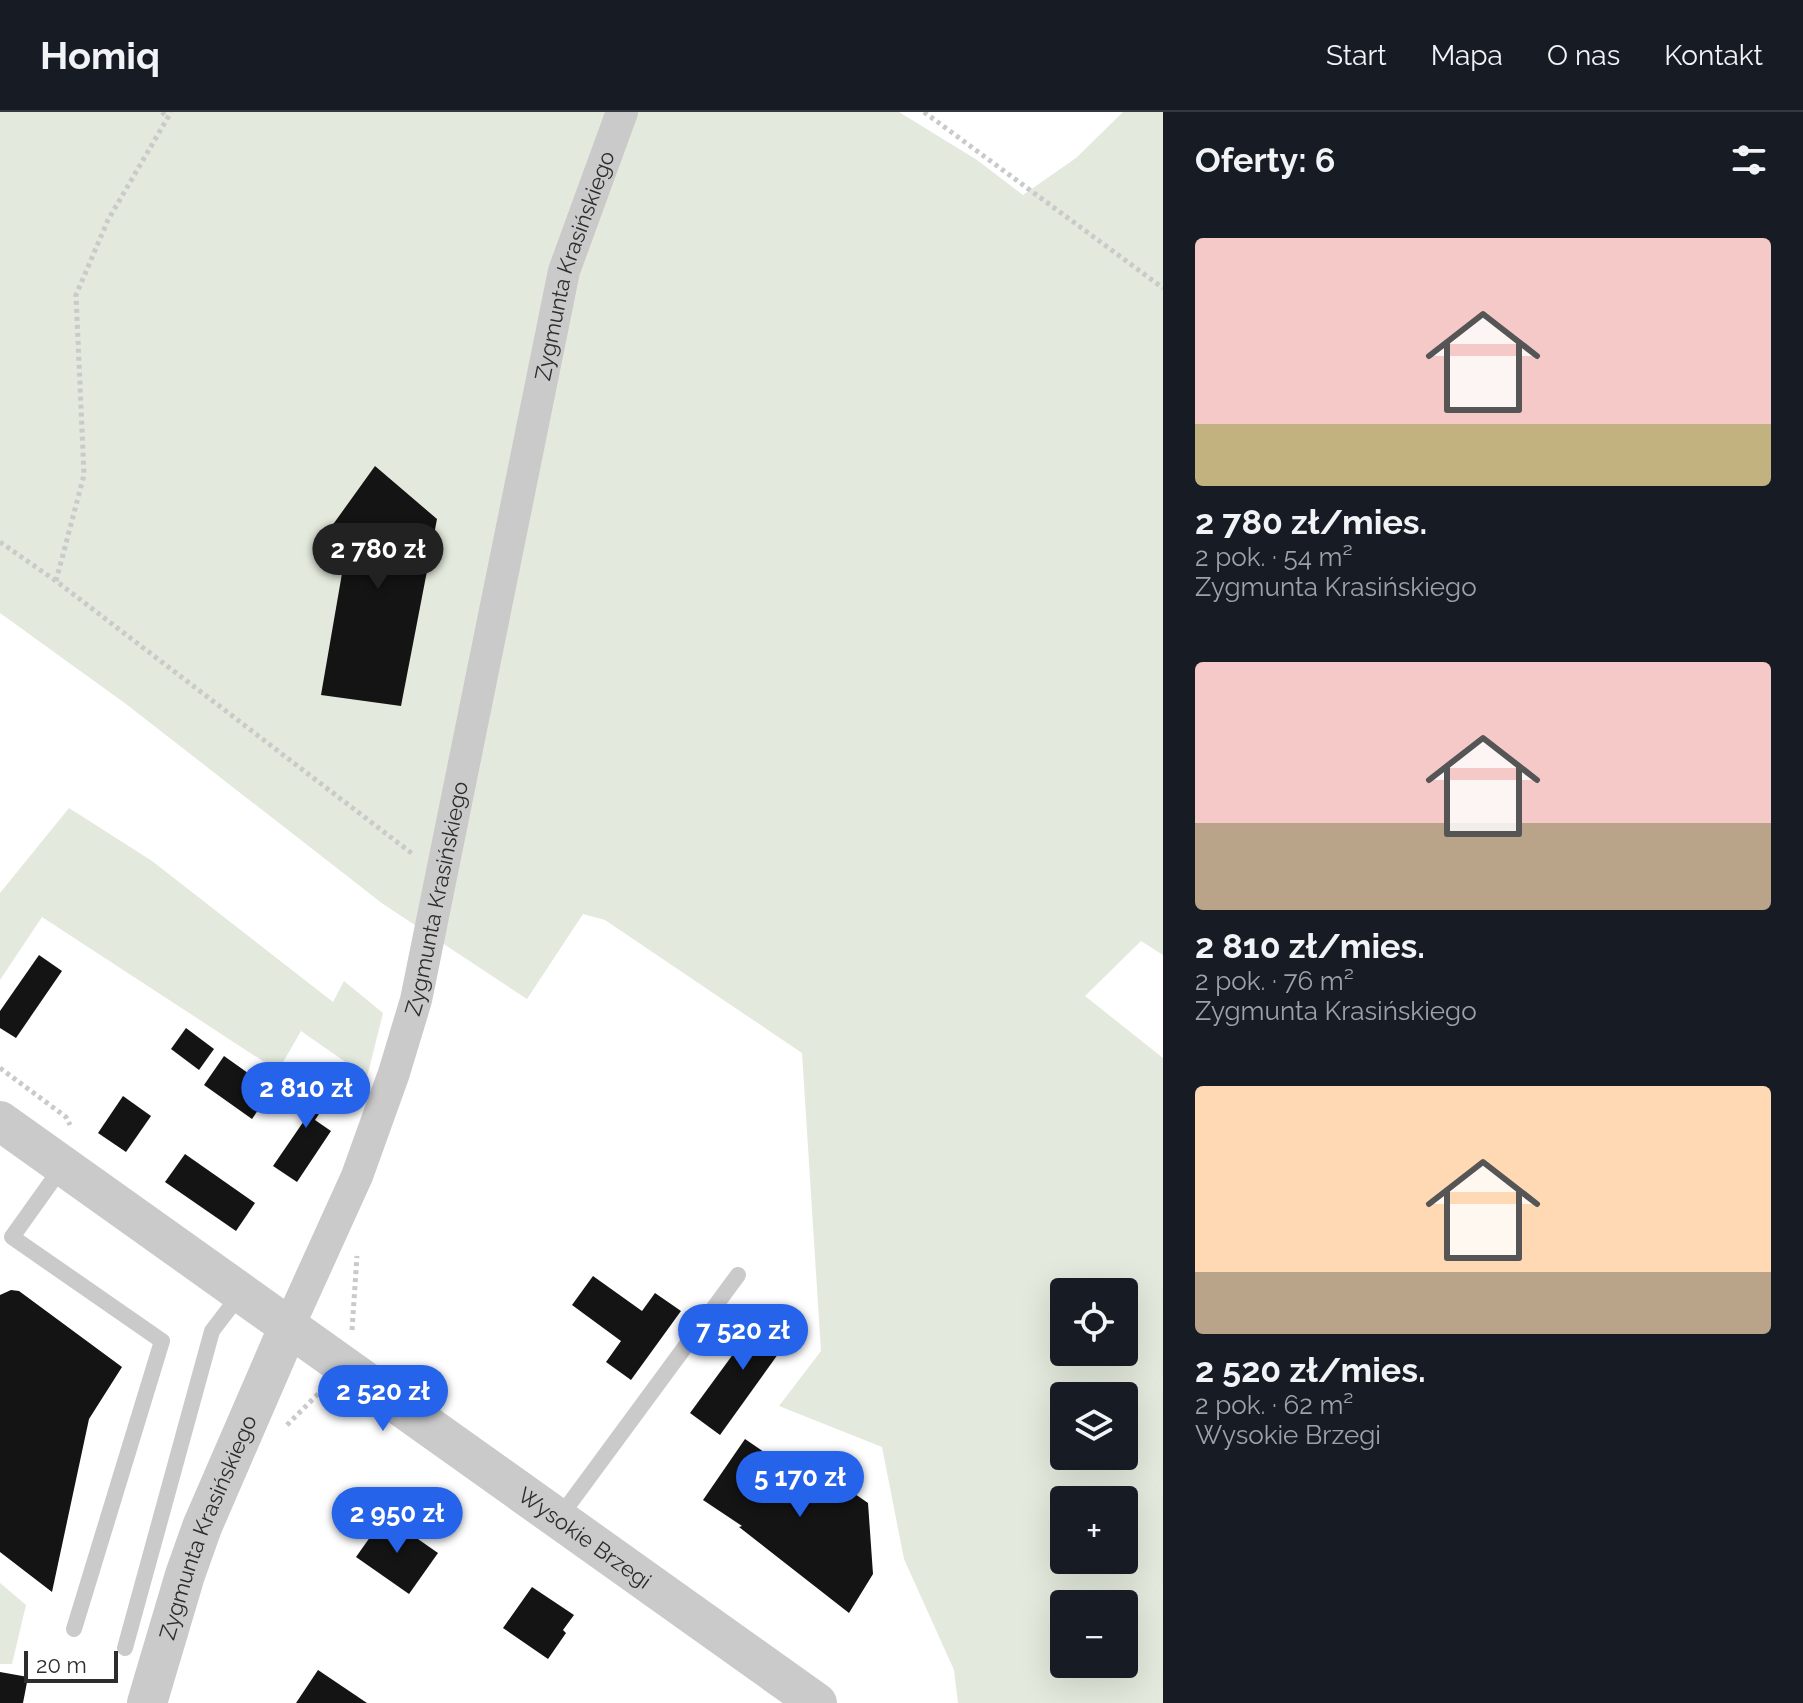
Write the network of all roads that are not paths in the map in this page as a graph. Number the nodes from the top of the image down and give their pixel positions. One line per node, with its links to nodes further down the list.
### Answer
1 (622, 112): 6 (street, Zygmunta Krasińskiego)
2 (0, 1121): 3 (street, Wysokie Brzegi)
3 (63, 1165): 5 (street, Wysokie Brzegi); 8 (lane)
4 (738, 1275): 7 (lane)
5 (241, 1293): 6 (street, Wysokie Brzegi); 9 (lane)
6 (289, 1326): 7 (street, Wysokie Brzegi); 10 (street, Zygmunta Krasińskiego)
7 (559, 1518): 11 (street, Wysokie Brzegi)
8 (74, 1629)
9 (125, 1648)
10 (147, 1703)
11 (817, 1703)

